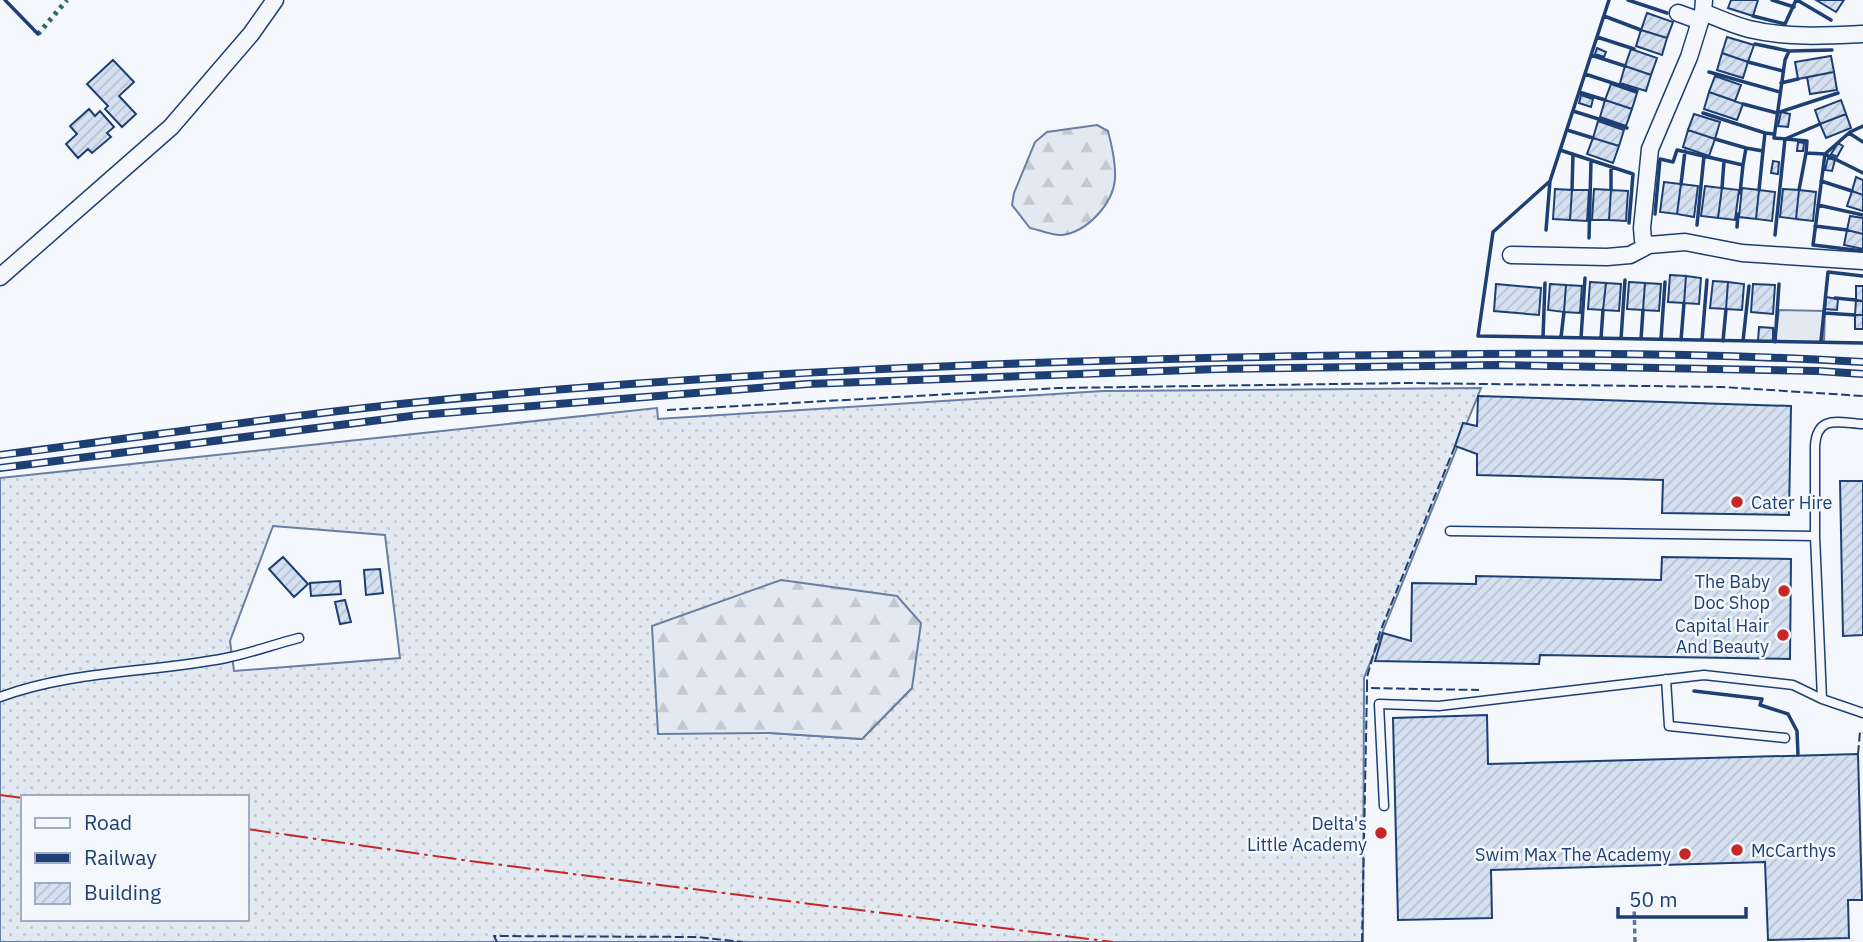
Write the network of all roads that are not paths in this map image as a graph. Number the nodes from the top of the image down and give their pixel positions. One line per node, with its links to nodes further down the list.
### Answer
1 (275, 0): 8 (street)
2 (1703, 11): 3 (street); 4 (street); 5 (street)
3 (1678, 13)
4 (1863, 34)
5 (1649, 245): 6 (street); 7 (street)
6 (1511, 255)
7 (1863, 261)
8 (0, 277)
9 (1863, 424): 11 (lane)
10 (1450, 531): 11 (lane)
11 (1815, 536): 15 (lane)
12 (299, 638): 14 (lane)
13 (1666, 679): 15 (lane); 17 (lane); 18 (lane)
14 (0, 697)
15 (1822, 699): 16 (lane)
16 (1863, 713)
17 (1785, 738)
18 (1384, 806)

